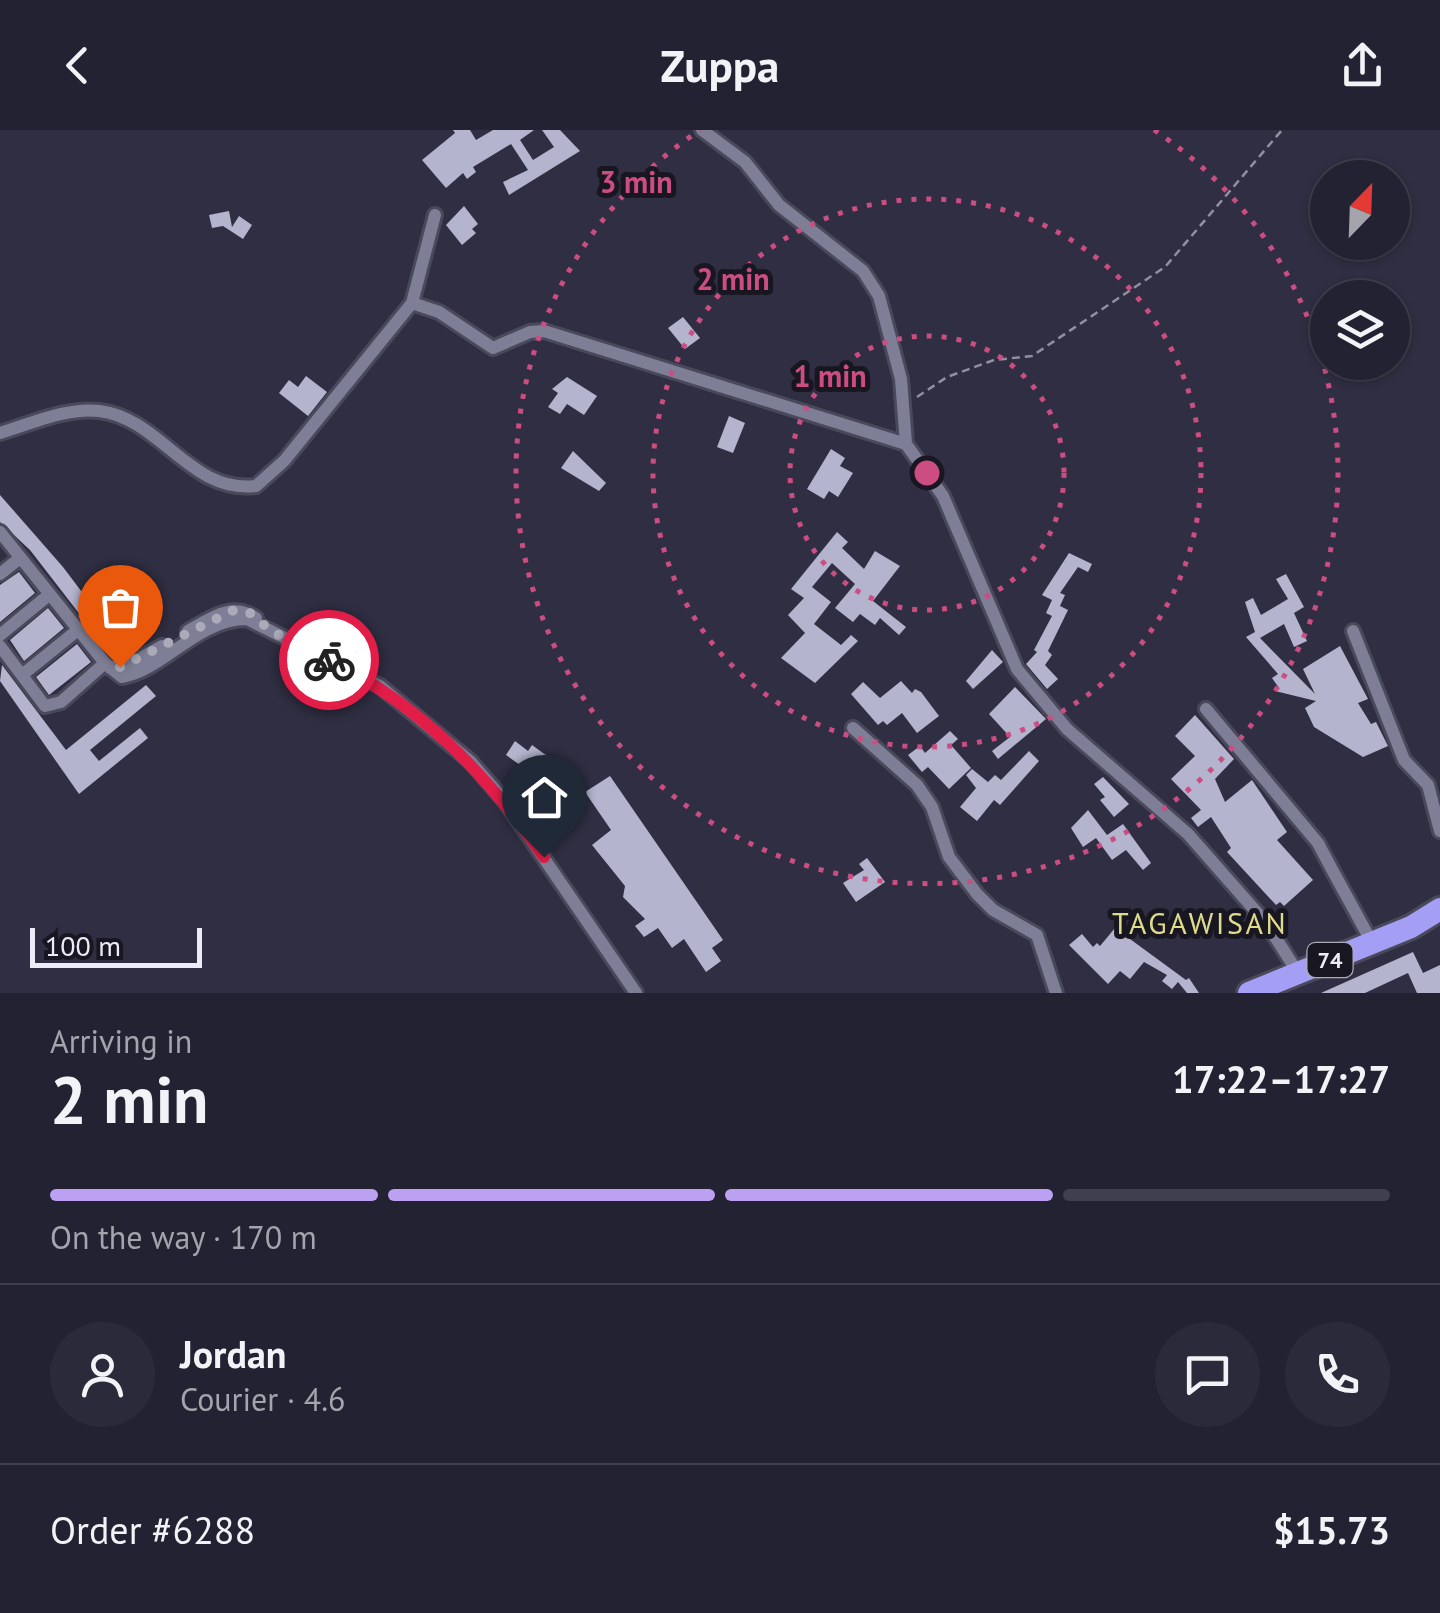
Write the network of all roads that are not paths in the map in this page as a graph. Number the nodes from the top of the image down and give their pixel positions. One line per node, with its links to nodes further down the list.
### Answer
1 (702, 130): 5 (street)
2 (435, 215): 3 (street)
3 (412, 303): 4 (street); 5 (street)
4 (0, 433)
5 (906, 444): 23 (street)
6 (0, 532): 7 (street)
7 (20, 558): 8 (street); 9 (street)
8 (0, 574)
9 (50, 594): 10 (street); 12 (street)
10 (80, 629): 14 (street); 15 (street)
11 (1353, 631): 18 (street)
12 (0, 635)
13 (0, 646): 15 (street)
14 (108, 666): 15 (street); 24 (street)
15 (22, 675)
16 (1206, 709): 22 (street)
17 (853, 728): 25 (street)
18 (1440, 831)
19 (1440, 909): 21 (highway, 74)
20 (1440, 922): 21 (highway, 74)
21 (1411, 927): 22 (highway, 74)
22 (1372, 943): 23 (highway, 74)
23 (1298, 973): 26 (highway, 74)
24 (636, 993)
25 (1056, 993)
26 (1249, 993)

